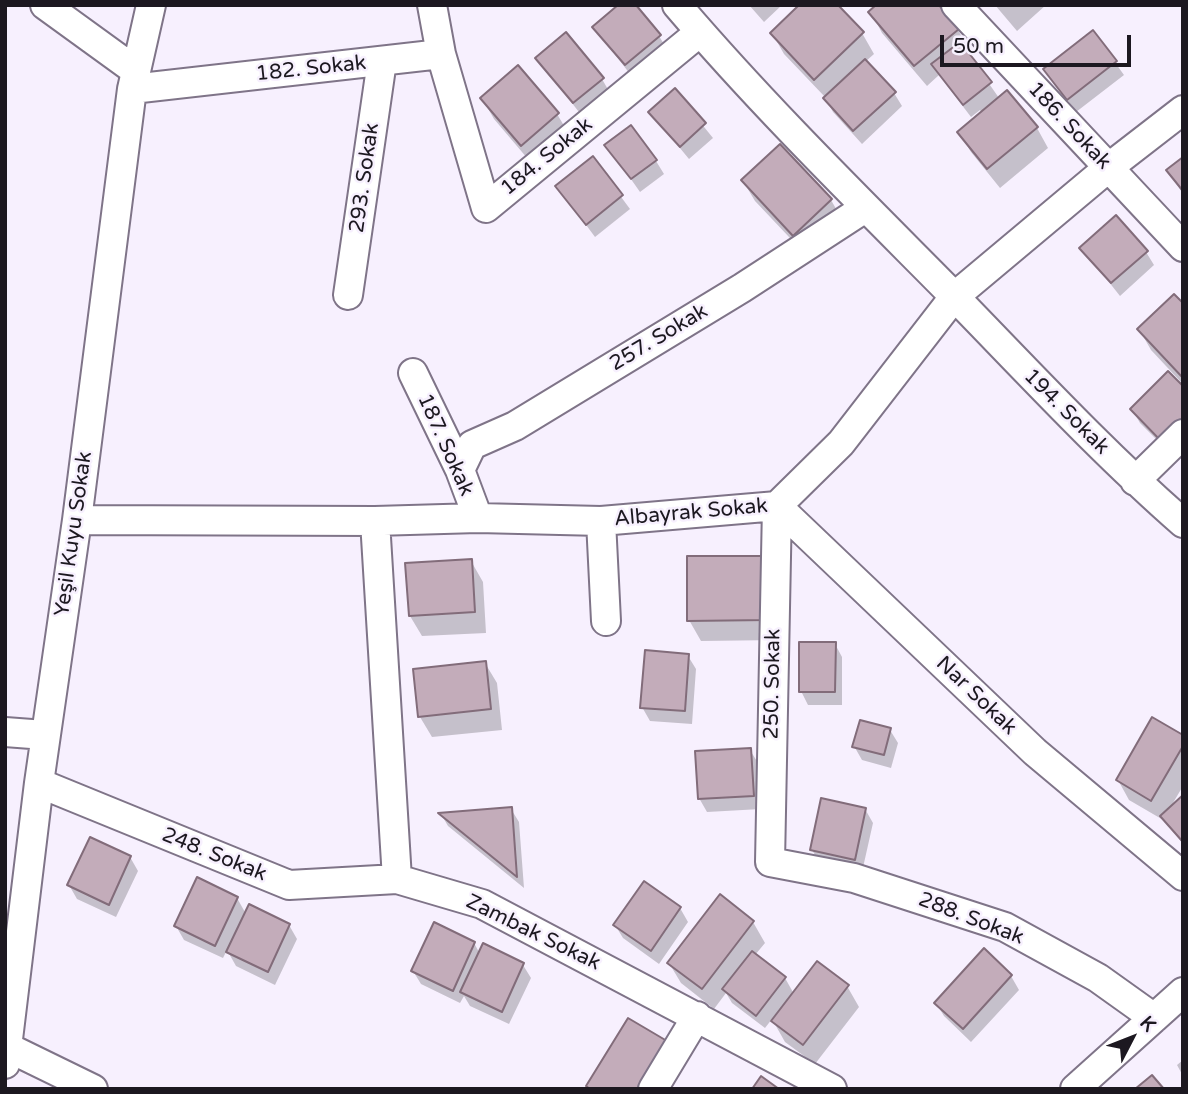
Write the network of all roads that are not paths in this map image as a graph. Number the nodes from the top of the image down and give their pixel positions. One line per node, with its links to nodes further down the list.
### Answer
1 (44, 5): 9 (street)
2 (151, 5): 9 (street, Yeşil Kuyu Sokak)
3 (432, 5): 7 (street)
4 (677, 5): 6 (street, 194. Sokak)
5 (956, 5): 11 (street, 186. Sokak)
6 (700, 32): 7 (street, 184. Sokak); 12 (street, 194. Sokak)
7 (441, 54): 8 (street, 182. Sokak)
8 (382, 61): 9 (street, 182. Sokak); 14 (street, 293. Sokak)
9 (134, 80): 22 (street, Yeşil Kuyu Sokak)
10 (1183, 110): 11 (street, Albayrak Sokak)
11 (1108, 168): 13 (street, 186. Sokak); 15 (street, Albayrak Sokak)
12 (865, 208): 15 (street, 194. Sokak); 18 (street, 257. Sokak)
13 (1183, 247)
14 (348, 295)
15 (954, 297): 19 (street, 194. Sokak); 20 (street, Albayrak Sokak)
16 (413, 373): 18 (street, 187. Sokak)
17 (1183, 434): 19 (street)
18 (460, 470): 21 (street, 187. Sokak)
19 (1135, 481): 25 (street, 194. Sokak)
20 (777, 506): 23 (street, Albayrak Sokak); 30 (street, 250. Sokak); 31 (street, Nar Sokak)
21 (478, 518): 23 (street, Albayrak Sokak); 24 (street, Albayrak Sokak)
22 (77, 520): 24 (street, Albayrak Sokak); 28 (street, Yeşil Kuyu Sokak)
23 (601, 521): 26 (street)
24 (375, 522): 32 (street)
25 (1183, 523)
26 (606, 621)
27 (5, 732): 28 (street)
28 (45, 735): 29 (street, Yeşil Kuyu Sokak)
29 (38, 783): 32 (street, 248. Sokak); 36 (street, Yeşil Kuyu Sokak)
30 (770, 862): 35 (street, 288. Sokak)
31 (1183, 876)
32 (397, 879): 34 (street, Zambak Sokak)
33 (1183, 992): 35 (street)
34 (697, 1016): 38 (street); 39 (street, Zambak Sokak)
35 (1154, 1018): 40 (street)
36 (7, 1056): 37 (street)
37 (93, 1089)
38 (653, 1089)
39 (832, 1089)
40 (1075, 1089)

